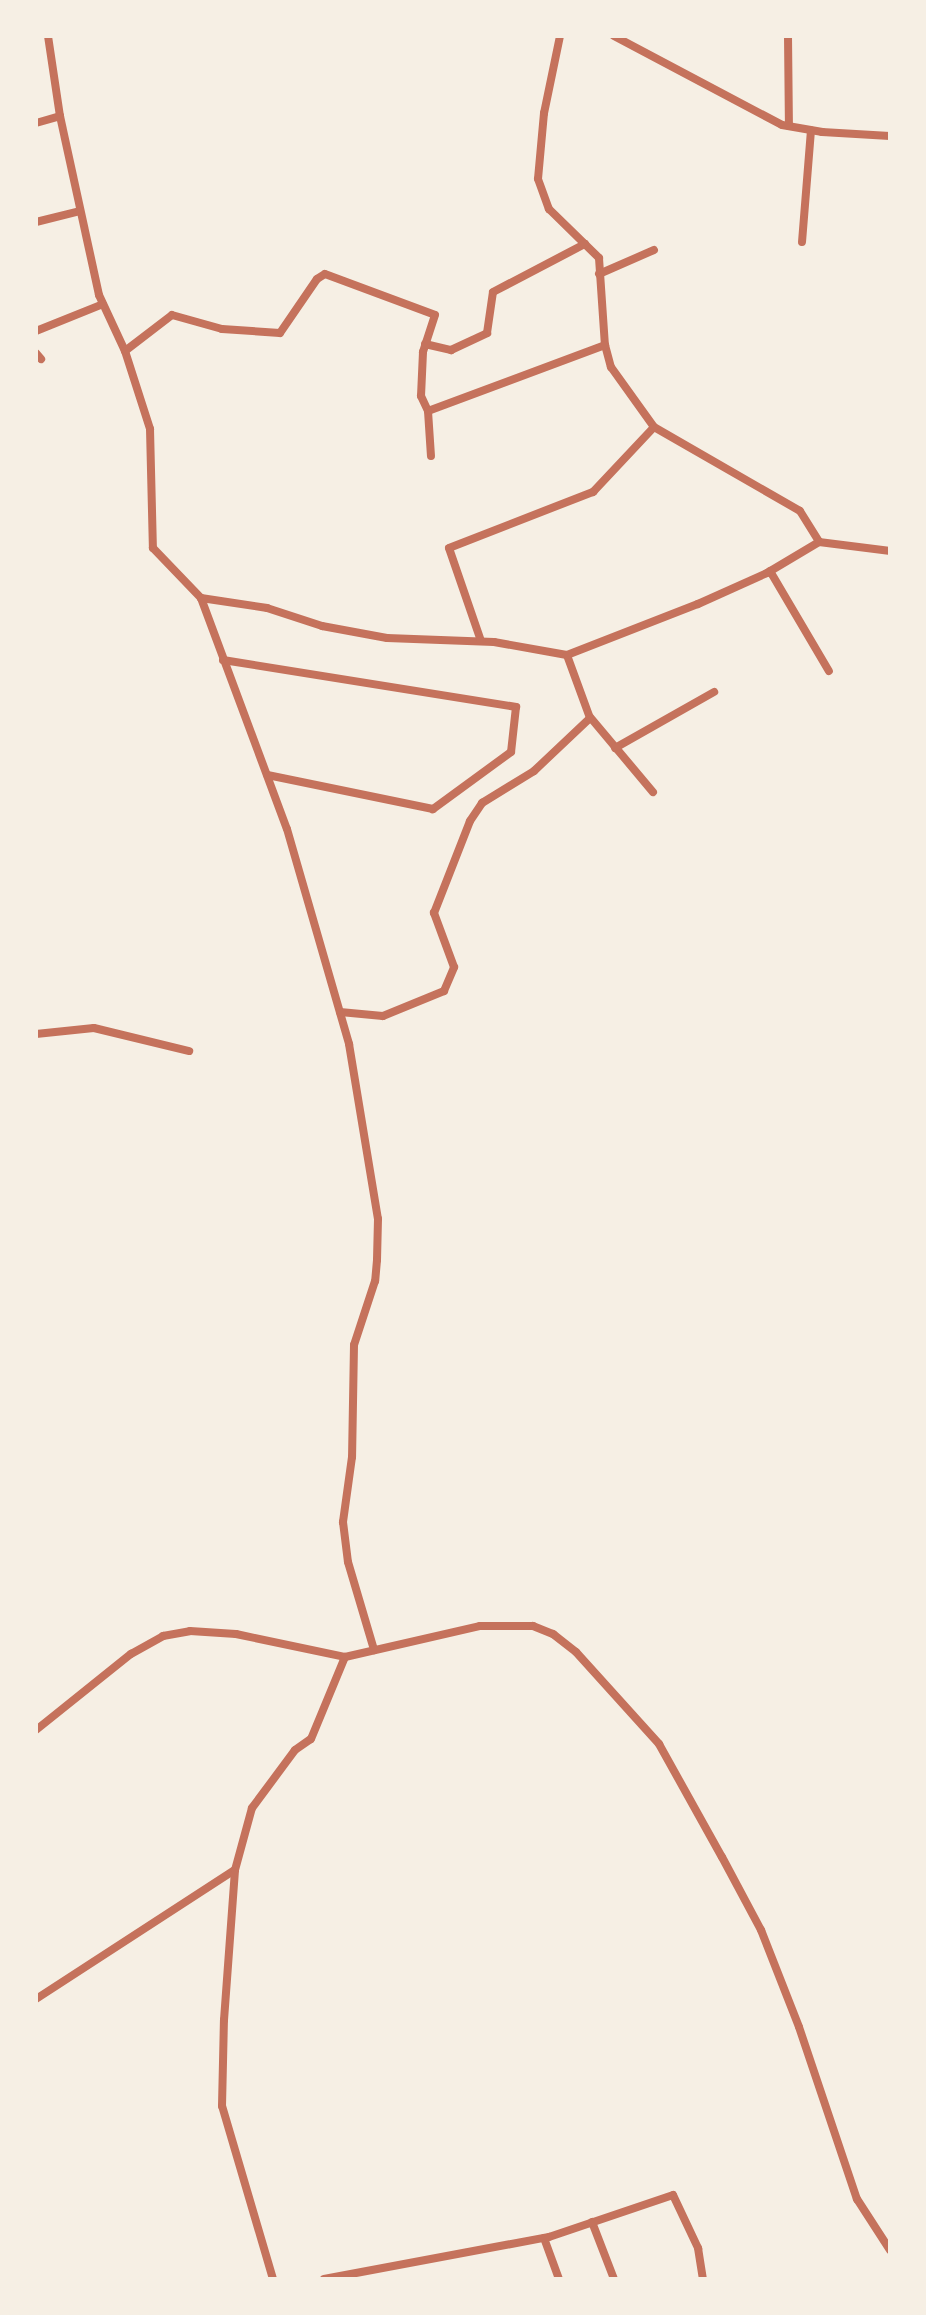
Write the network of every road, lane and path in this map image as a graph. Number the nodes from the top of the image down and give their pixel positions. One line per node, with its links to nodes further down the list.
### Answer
1 (48, 36): 5 (street)
2 (560, 36): 13 (street)
3 (614, 36): 7 (street)
4 (788, 36): 7 (street)
5 (60, 116): 6 (street); 10 (street)
6 (36, 123)
7 (789, 126): 8 (street)
8 (811, 130): 9 (street); 12 (street)
9 (890, 136)
10 (80, 211): 11 (street); 16 (street)
11 (36, 222)
12 (802, 242)
13 (585, 244): 15 (street); 18 (street)
14 (654, 250): 15 (street)
15 (599, 274): 19 (street)
16 (103, 304): 17 (street); 20 (street)
17 (36, 331)
18 (425, 344): 20 (street); 21 (street)
19 (605, 345): 21 (street); 22 (street)
20 (125, 351): 27 (street)
21 (428, 411): 23 (street)
22 (654, 427): 24 (street); 28 (street)
23 (431, 456)
24 (819, 542): 25 (street); 26 (street)
25 (890, 551)
26 (770, 571): 29 (street); 31 (street)
27 (201, 598): 28 (street); 30 (street)
28 (481, 641): 29 (street)
29 (567, 655): 33 (street)
30 (223, 660): 35 (street); 35 (street)
31 (829, 671)
32 (714, 692): 34 (street)
33 (590, 717): 34 (street); 37 (street)
34 (615, 748): 36 (street)
35 (267, 775): 37 (street)
36 (653, 792)
37 (340, 1012): 40 (street)
38 (36, 1034): 39 (street)
39 (189, 1051)
40 (374, 1650): 41 (street); 47 (street)
41 (345, 1657): 42 (street); 43 (street)
42 (36, 1730)
43 (235, 1870): 44 (street); 48 (street)
44 (36, 1999)
45 (592, 2222): 46 (street); 51 (street); 52 (street)
46 (544, 2238): 49 (street); 50 (street)
47 (890, 2250)
48 (273, 2279)
49 (324, 2279)
50 (559, 2279)
51 (614, 2279)
52 (703, 2279)

